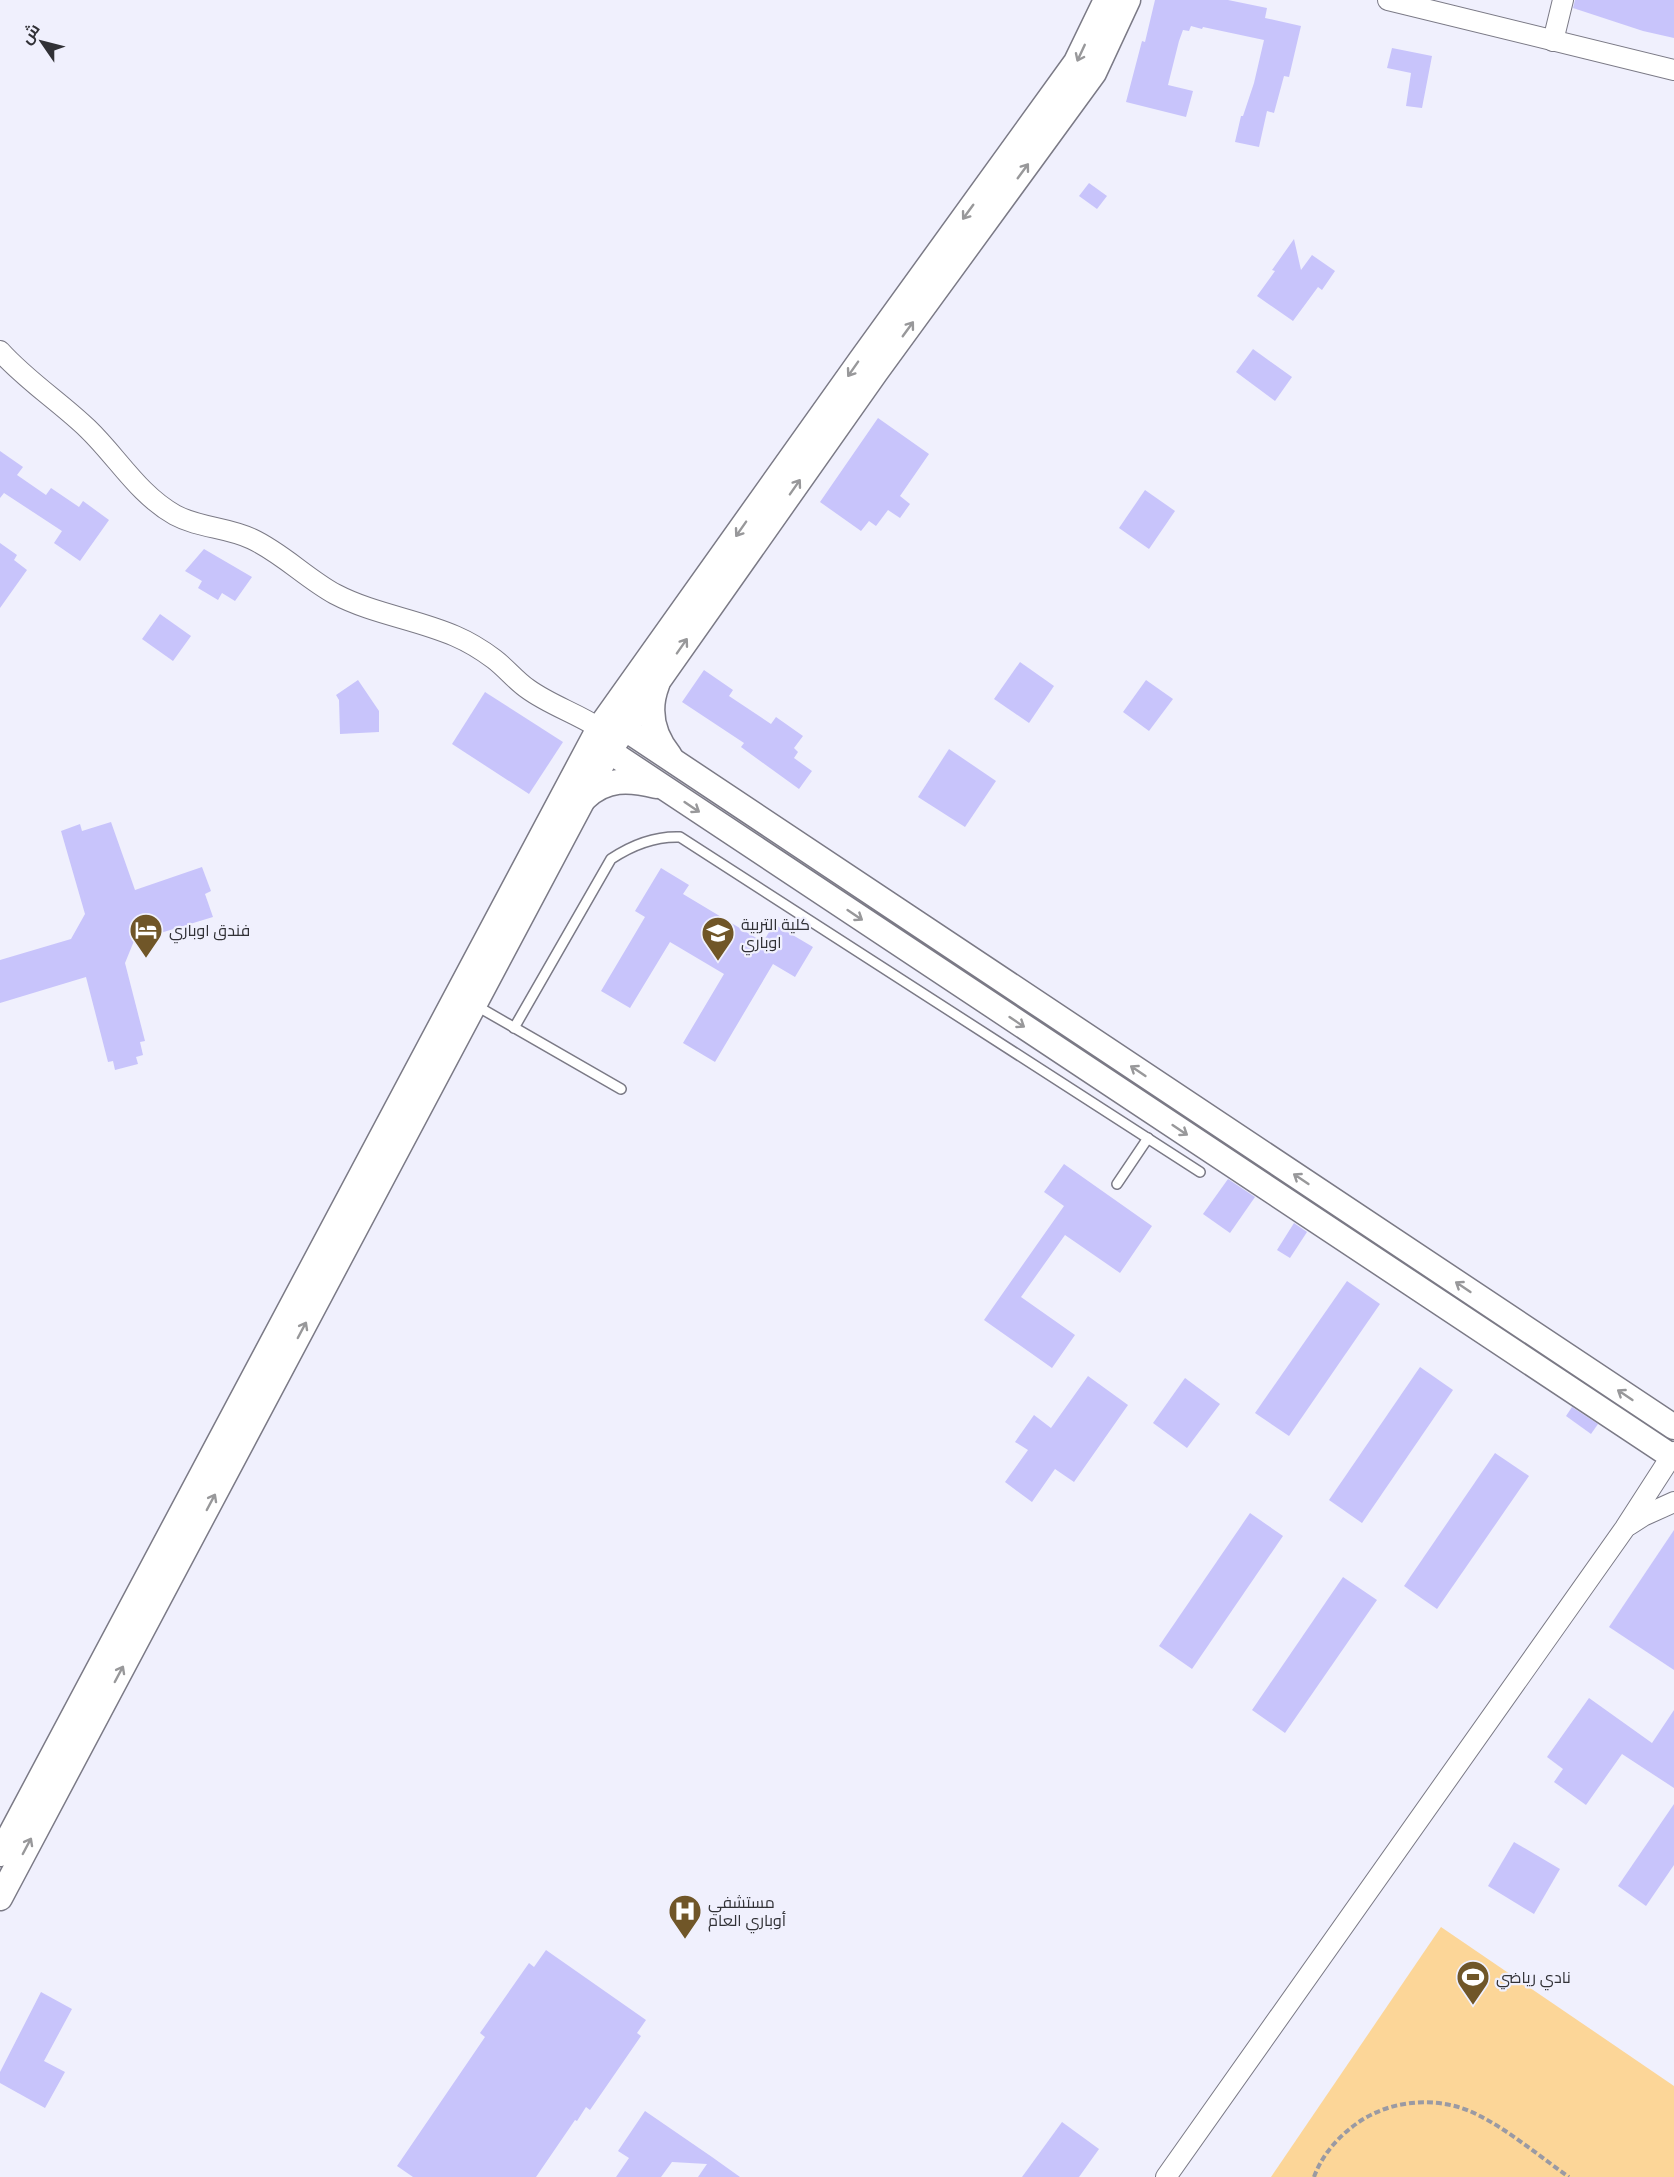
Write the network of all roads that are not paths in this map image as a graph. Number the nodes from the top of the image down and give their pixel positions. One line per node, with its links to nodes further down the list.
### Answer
1 (1106, 0): 9 (street, one-way to 9)
2 (1128, 0): 8 (street, one-way to 2)
3 (1388, 0): 5 (street)
4 (1563, 0): 5 (street)
5 (1553, 40): 6 (street)
6 (1674, 70)
7 (0, 351): 9 (street)
8 (659, 679): 10 (street); 12 (street)
9 (599, 728): 10 (street); 11 (street); 25 (street)
10 (624, 729): 11 (street); 12 (street)
11 (609, 751): 13 (street); 14 (street)
12 (675, 762): 21 (street, one-way to 12)
13 (665, 789): 14 (street); 22 (street, one-way to 22)
14 (583, 799): 15 (street)
15 (475, 1005): 16 (lane); 26 (street, one-way to 15)
16 (514, 1028): 17 (lane); 18 (lane)
17 (621, 1089)
18 (1148, 1138): 19 (lane); 20 (lane)
19 (1200, 1172)
20 (1117, 1184)
21 (1674, 1427)
22 (1673, 1455): 24 (street)
23 (1674, 1502): 24 (street)
24 (1625, 1528): 27 (street)
25 (0, 1854)
26 (0, 1898)
27 (1166, 2177)

